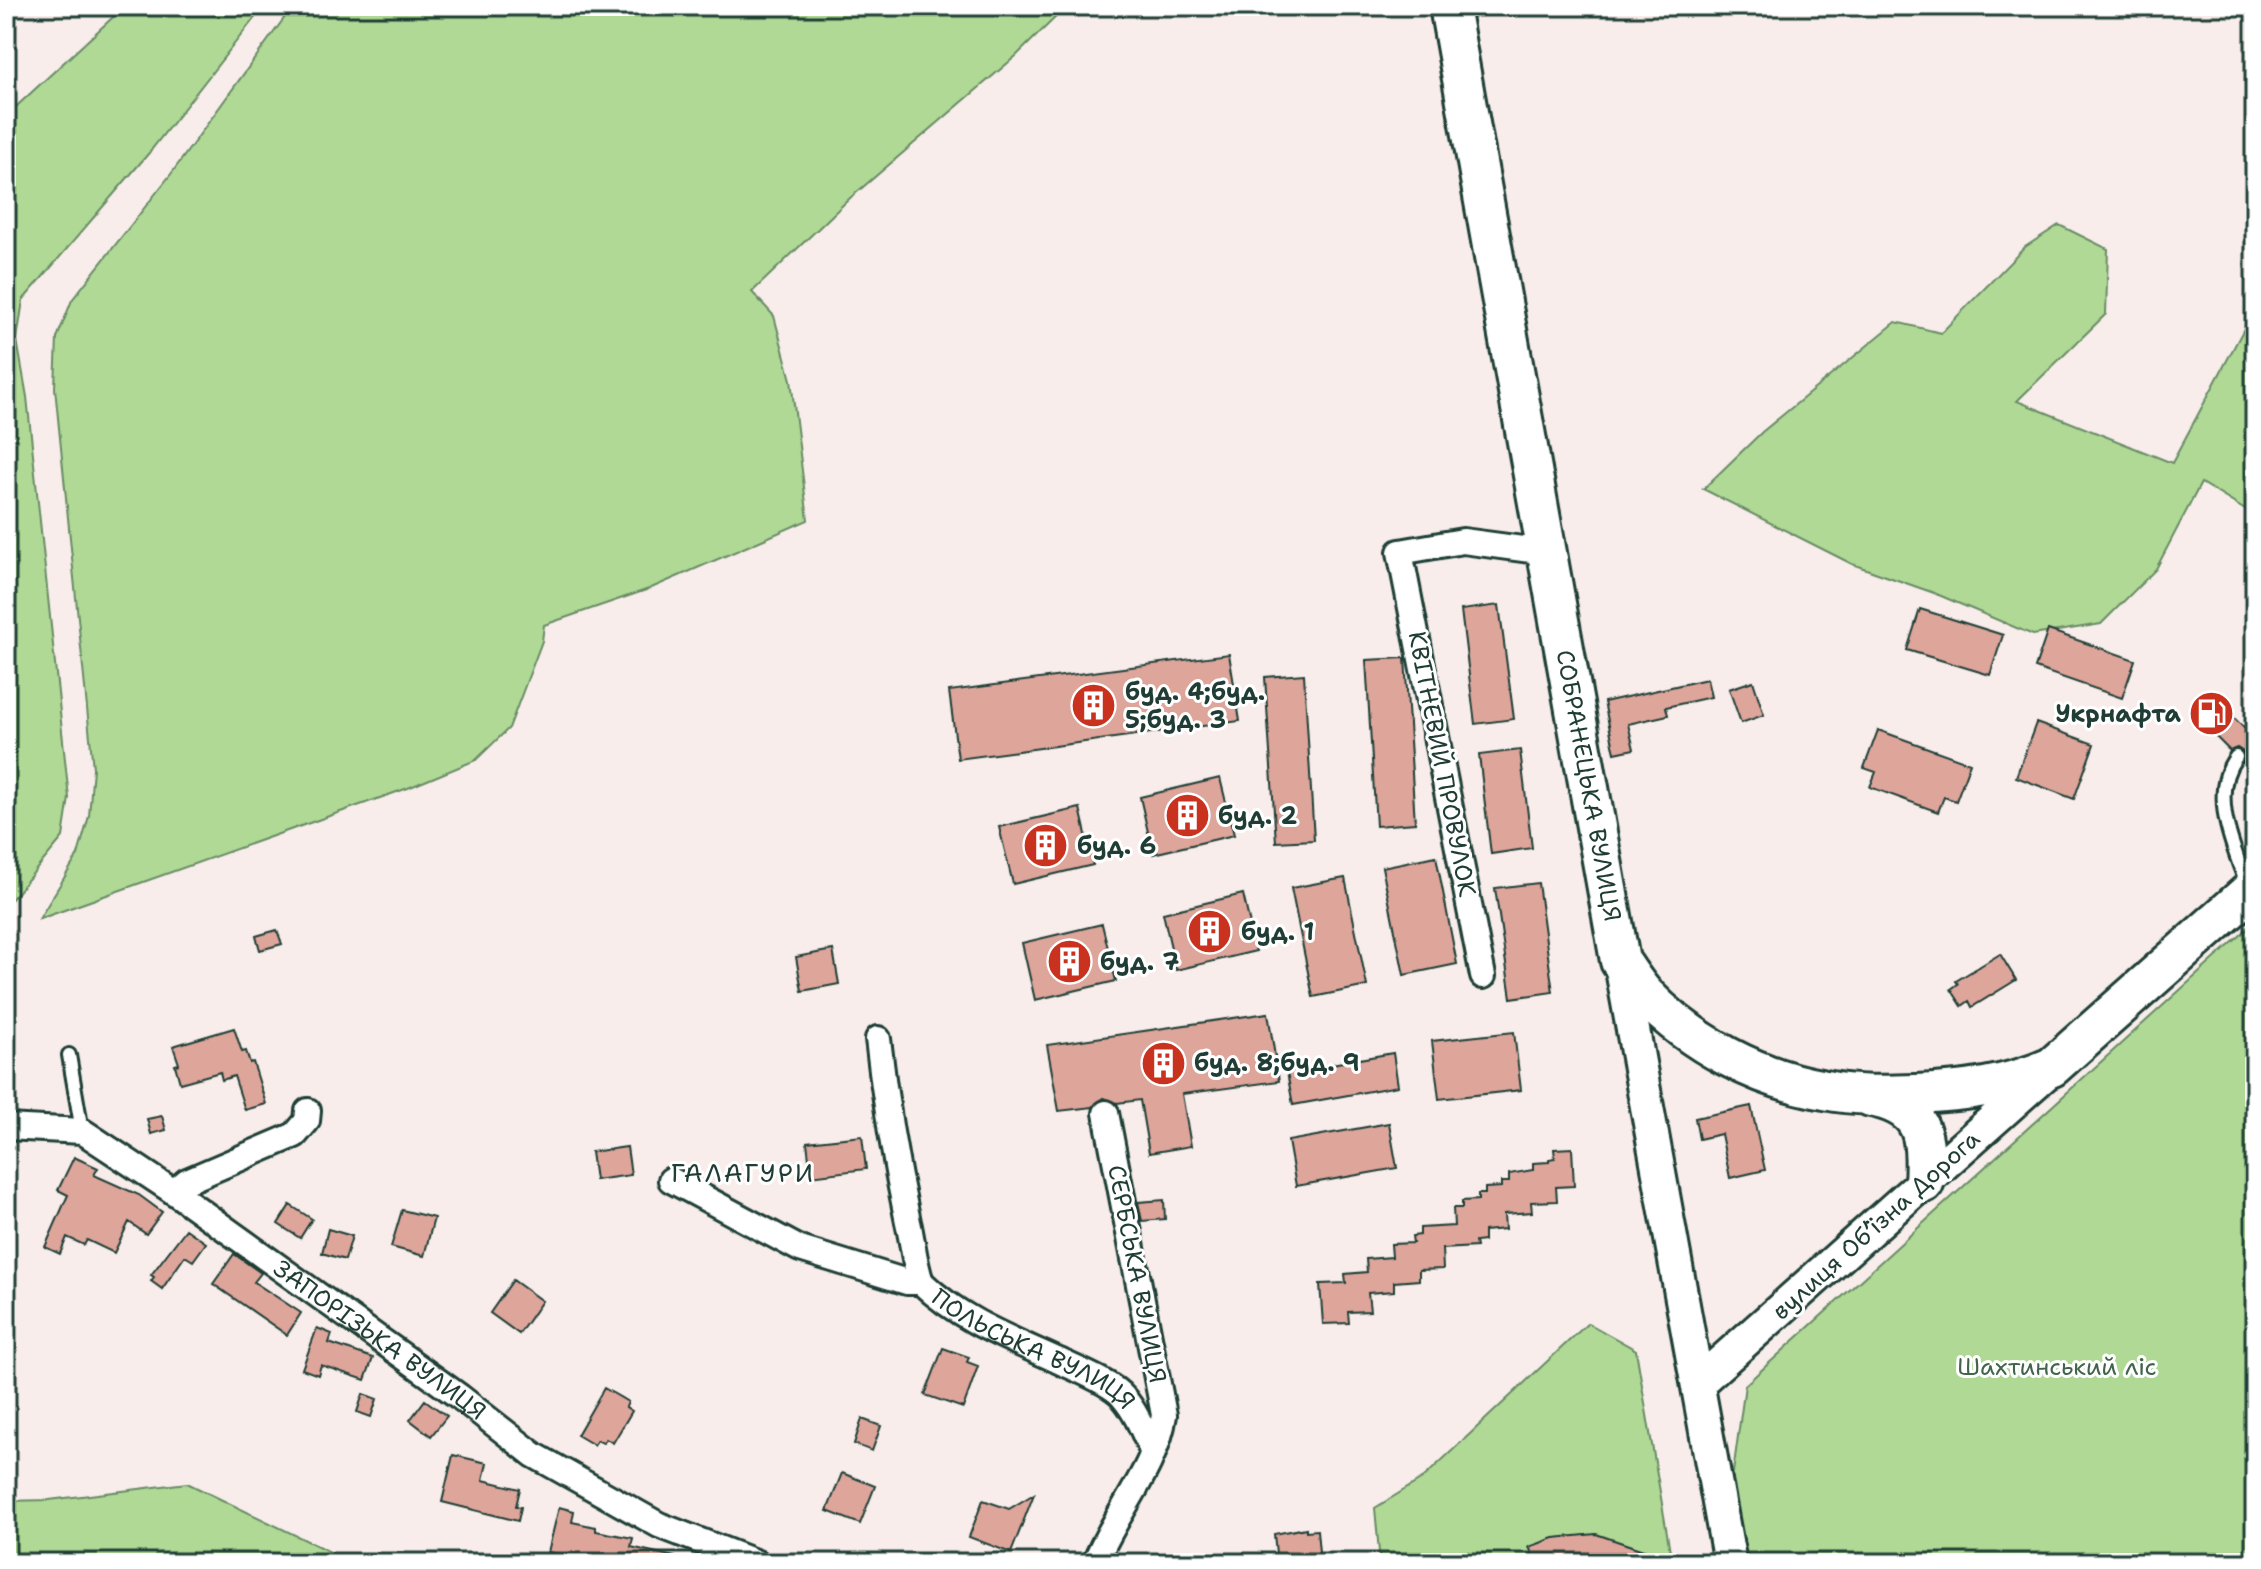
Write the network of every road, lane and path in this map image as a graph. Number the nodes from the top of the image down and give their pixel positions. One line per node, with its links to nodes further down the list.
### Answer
1 (1449, 6): 2 (highway, СОБРАНЕЦЬКА ВУЛИЦЯ)
2 (1546, 552): 5 (highway, СОБРАНЕЦЬКА ВУЛИЦЯ); 6 (street, КВІТНЕВИЙ ПРОВУЛОК)
3 (2236, 757): 4 (lane)
4 (2252, 890): 9 (highway, вулиця Обʼїзна Дорога)
5 (1620, 961): 10 (highway, вулиця Обʼїзна Дорога); 19 (main road, СОБРАНЕЦЬКА ВУЛИЦЯ)
6 (1483, 976)
7 (878, 1039): 18 (street)
8 (69, 1055): 14 (lane)
9 (2052, 1067): 10 (highway, вулиця Обʼїзна Дорога); 16 (main road, вулиця Обʼїзна Дорога)
10 (1856, 1094): 16 (highway)
11 (308, 1111): 17 (street)
12 (1106, 1113): 20 (street, СЕРБСЬКА ВУЛИЦЯ)
13 (6, 1127): 14 (street)
14 (82, 1131): 17 (street, ЗАПОРІЗЬКА ВУЛИЦЯ)
15 (671, 1180): 18 (street, ПОЛЬСЬКА ВУЛИЦЯ)
16 (1924, 1183): 19 (main road, вулиця Обʼїзна Дорога)
17 (174, 1192): 21 (street, ЗАПОРІЗЬКА ВУЛИЦЯ)
18 (921, 1282): 20 (street, ПОЛЬСЬКА ВУЛИЦЯ)
19 (1699, 1382): 23 (main road, СОБРАНЕЦЬКА ВУЛИЦЯ)
20 (1152, 1451): 22 (street, СЕРБСЬКА ВУЛИЦЯ)
21 (757, 1563)
22 (1095, 1563)
23 (1730, 1563)

